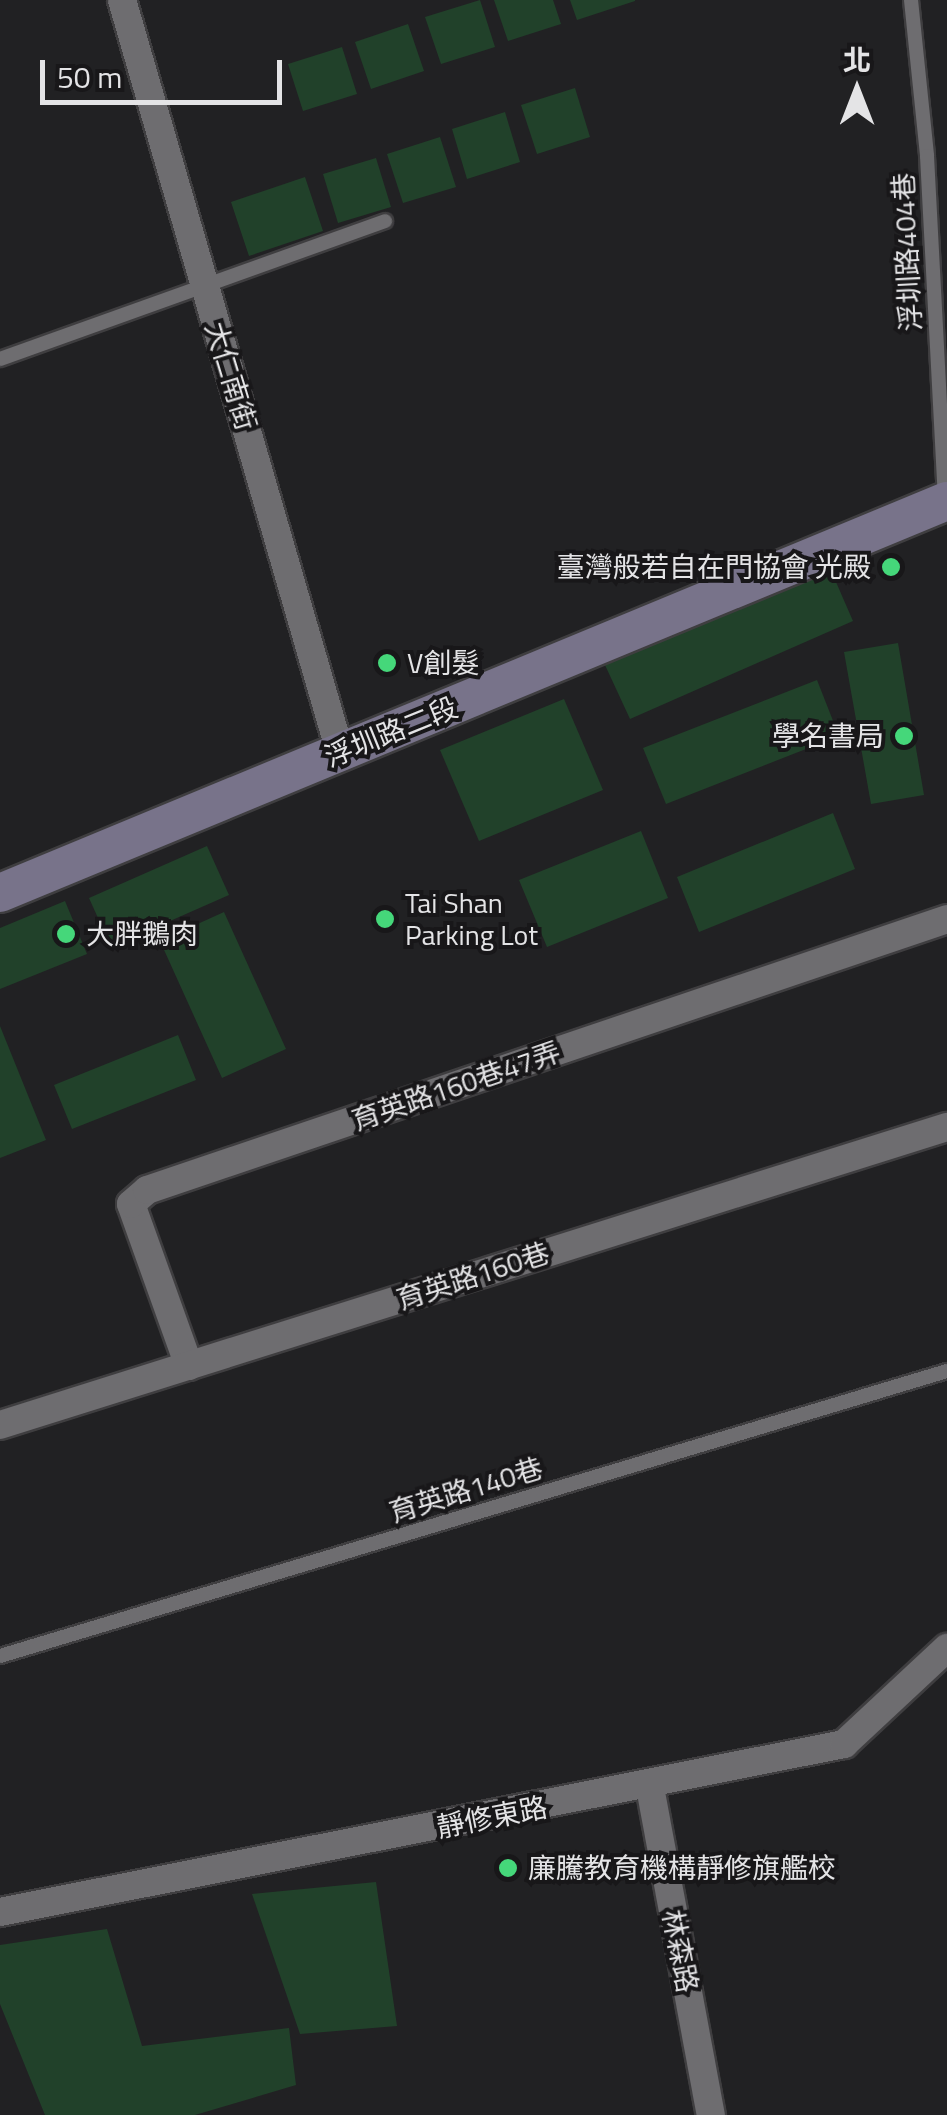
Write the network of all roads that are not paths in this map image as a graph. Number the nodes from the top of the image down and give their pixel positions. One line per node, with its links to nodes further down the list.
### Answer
1 (122, 0): 4 (street, 大仁南街)
2 (911, 0): 6 (lane, 浮圳路404巷)
3 (385, 221): 4 (lane)
4 (205, 289): 5 (lane); 7 (street, 大仁南街)
5 (0, 359)
6 (946, 506): 7 (street, 浮圳路二段)
7 (340, 752): 8 (street, 浮圳路二段)
8 (0, 892)
9 (947, 919): 11 (street, 育英路160巷47弄)
10 (947, 1127): 11 (street, 育英路160巷)
11 (190, 1366): 13 (street, 育英路160巷)
12 (947, 1371): 15 (lane, 育英路140巷)
13 (0, 1426)
14 (947, 1648): 16 (street, 靜修東路)
15 (0, 1656)
16 (650, 1787): 17 (street, 靜修東路); 18 (street, 林森路)
17 (0, 1912)
18 (711, 2115)

